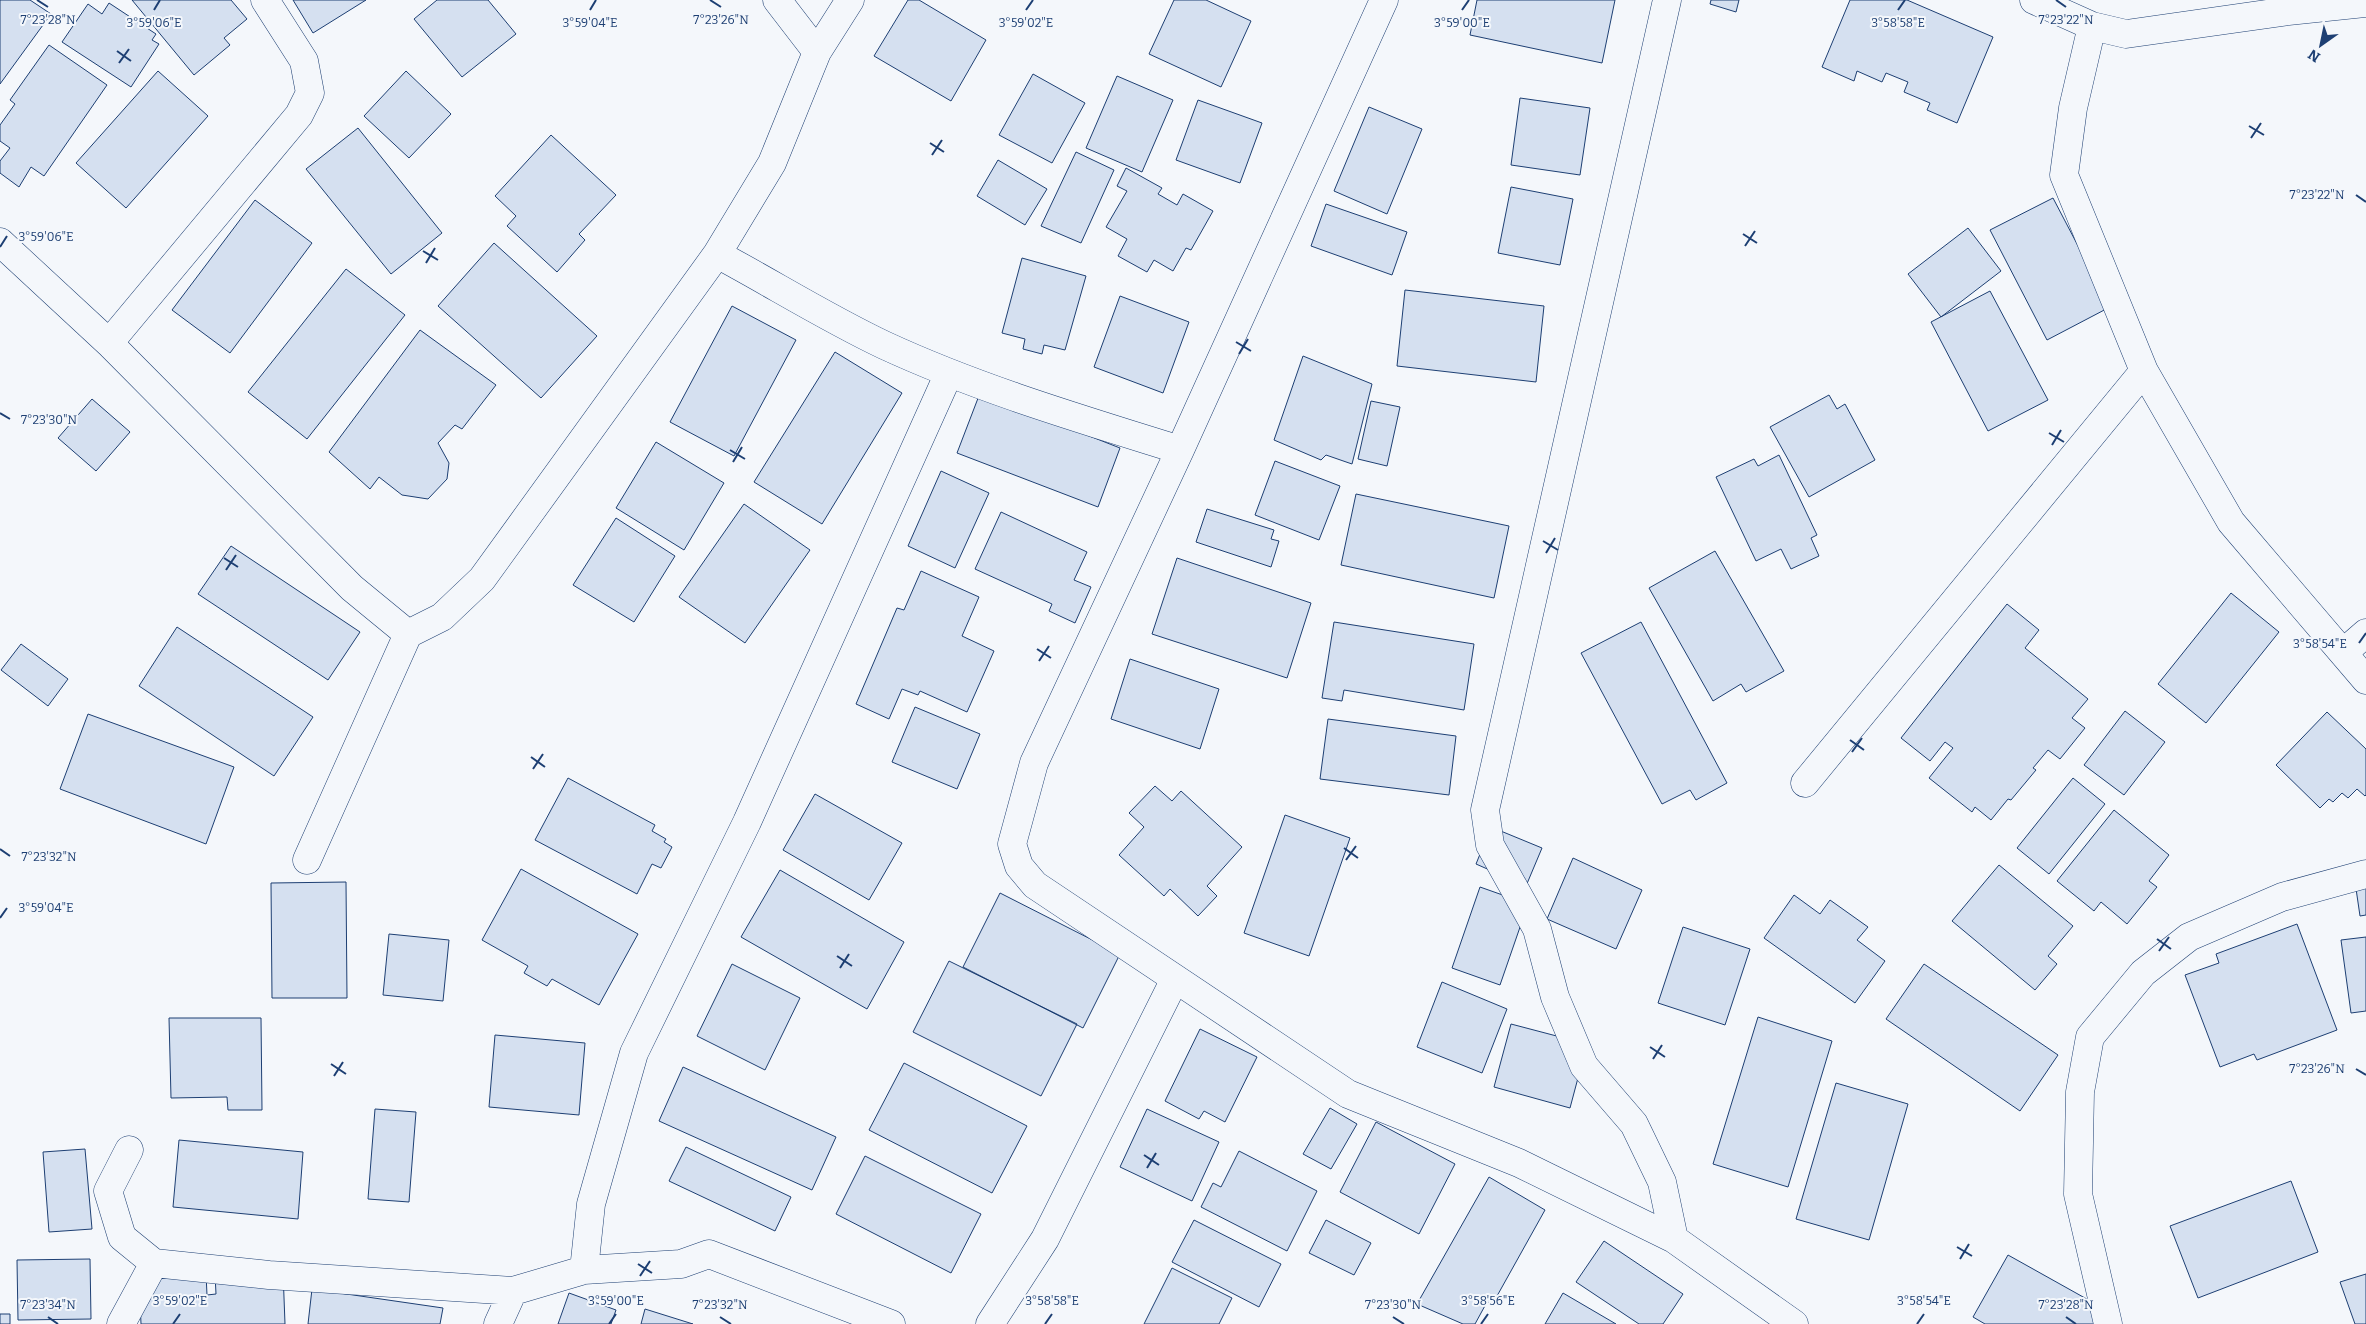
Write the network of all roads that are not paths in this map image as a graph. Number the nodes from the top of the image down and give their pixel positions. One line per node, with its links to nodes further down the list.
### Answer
1 (265, 0): 12 (street)
2 (777, 0): 9 (street)
3 (850, 0): 9 (street)
4 (1384, 0): 15 (street)
5 (1666, 0): 25 (street)
6 (2034, 0): 8 (street)
7 (2366, 3): 8 (street)
8 (2092, 26): 13 (street)
9 (816, 52): 11 (street)
10 (0, 242): 12 (street)
11 (717, 254): 14 (street); 17 (street)
12 (110, 343): 17 (street)
13 (2144, 372): 18 (street); 20 (street)
14 (949, 373): 15 (street); 27 (street)
15 (1180, 450): 23 (street)
16 (2366, 633): 18 (street)
17 (408, 634): 21 (street)
18 (2343, 653): 19 (street)
19 (2366, 680)
20 (1805, 783)
21 (307, 860)
22 (2366, 874): 34 (street)
23 (1175, 979): 25 (street); 32 (street)
24 (129, 1150): 26 (street)
25 (1674, 1239): 33 (street)
26 (154, 1263): 28 (street); 29 (street)
27 (584, 1270): 28 (street); 31 (street)
28 (513, 1291): 30 (street)
29 (121, 1324)
30 (498, 1324)
31 (891, 1324)
32 (990, 1324)
33 (1794, 1324)
34 (2108, 1324)

